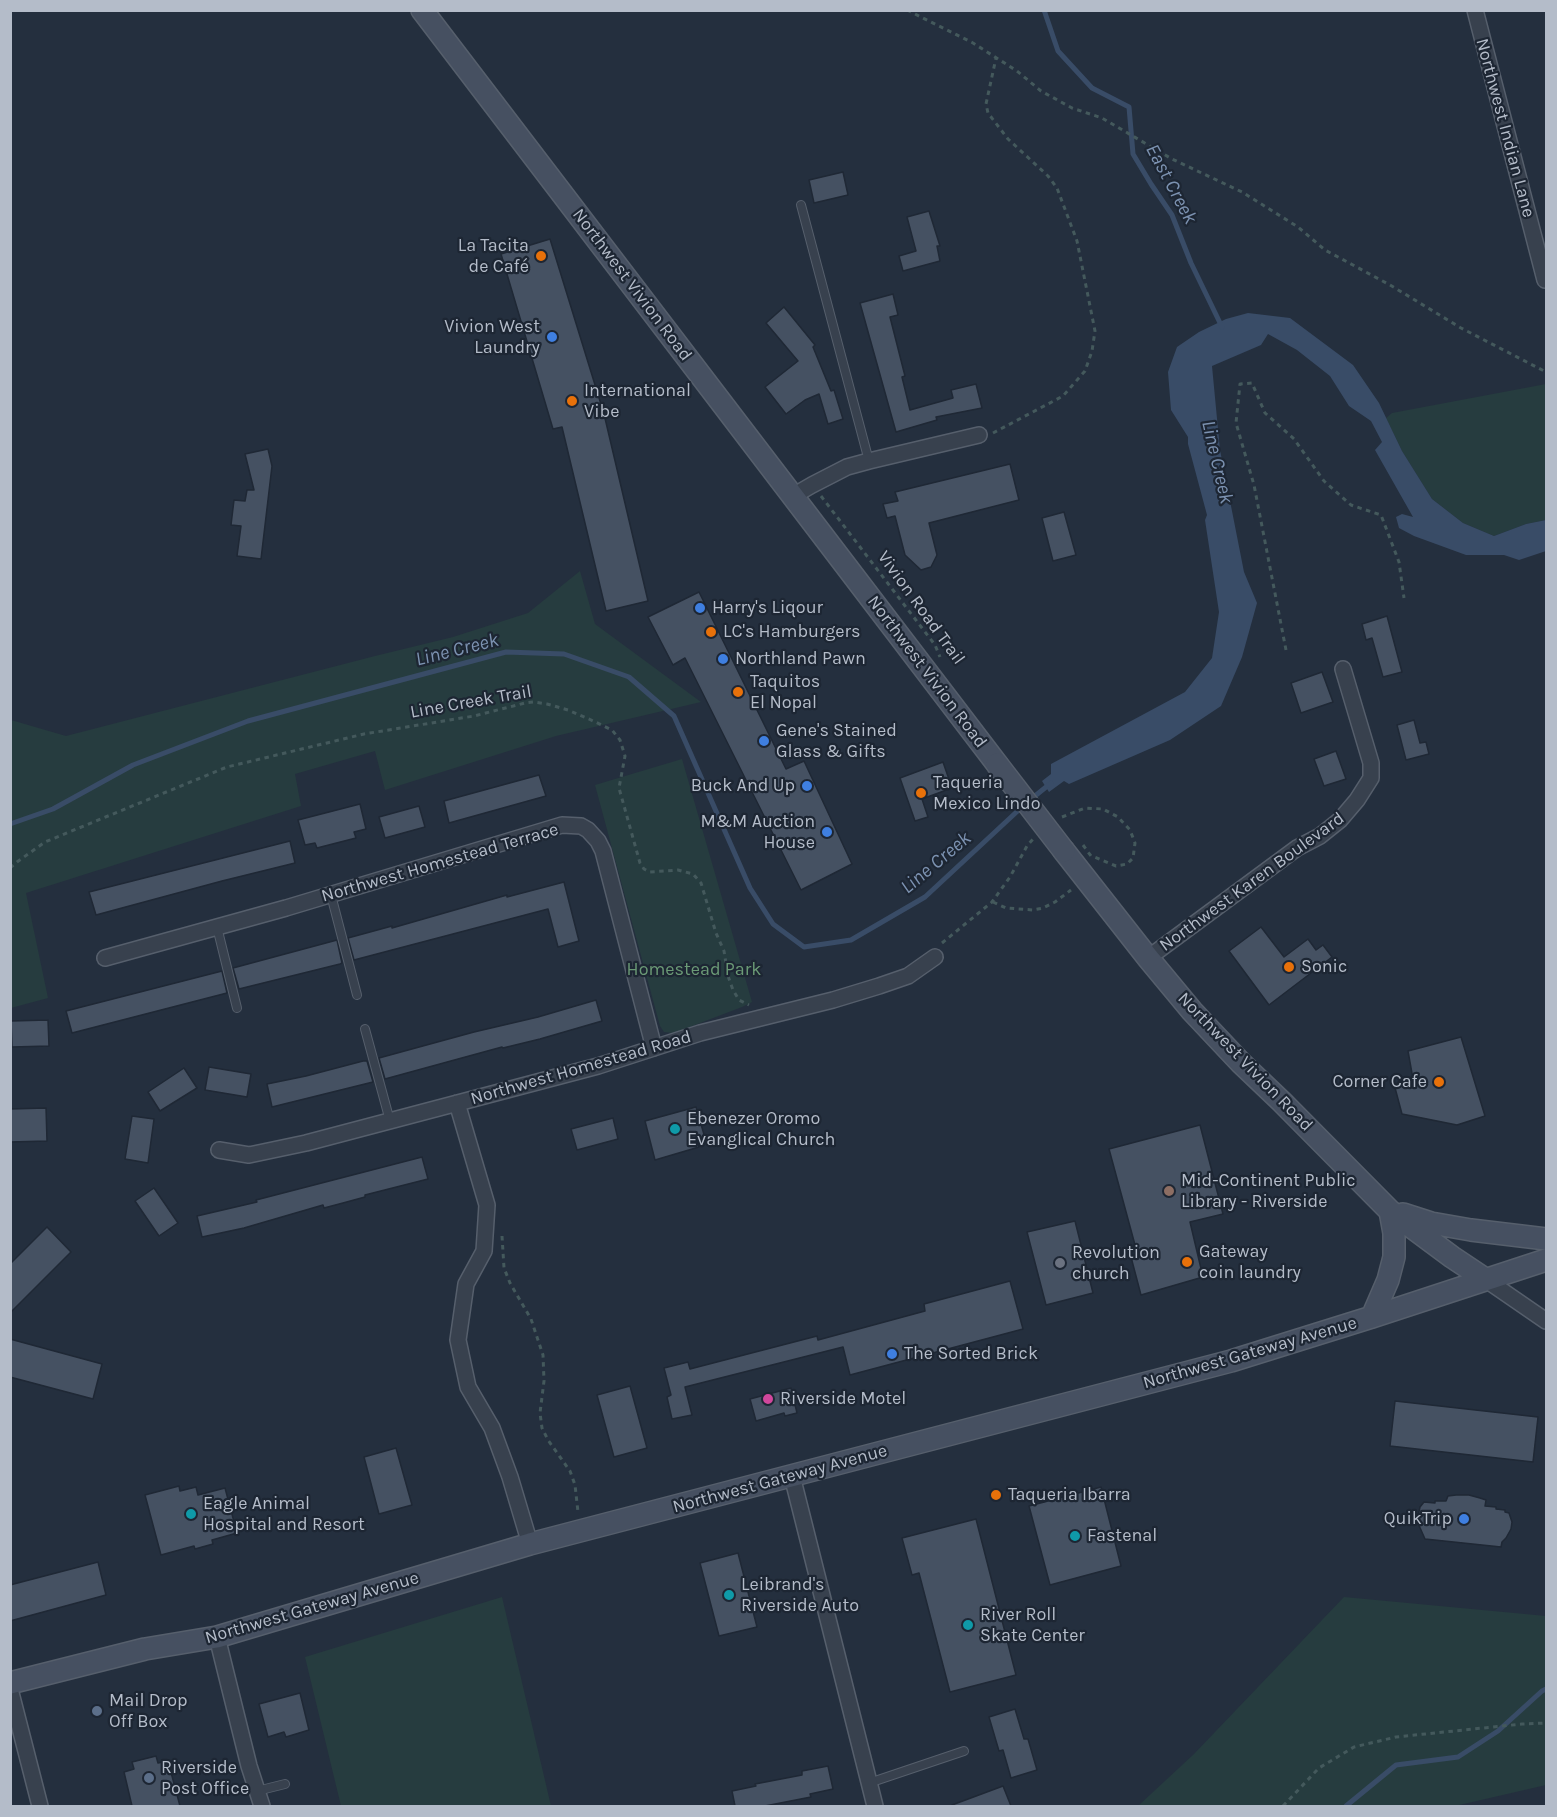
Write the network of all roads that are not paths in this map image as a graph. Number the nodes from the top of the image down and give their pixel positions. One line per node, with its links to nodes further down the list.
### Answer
1 (422, 10): 7 (main road, Northwest Vivion Road)
2 (1474, 10): 4 (street, Northwest Indian Lane)
3 (801, 205): 6 (lane)
4 (1546, 280)
5 (979, 435): 6 (street)
6 (869, 461): 7 (street)
7 (794, 496): 13 (main road, Northwest Vivion Road, bridge)
8 (1343, 669): 13 (street, Northwest Karen Boulevard)
9 (331, 895): 10 (street, Northwest Homestead Terrace); 14 (lane); 17 (street, Northwest Homestead Terrace)
10 (217, 927): 12 (street, Northwest Homestead Terrace); 15 (lane)
11 (936, 952): 17 (street, Northwest Homestead Road)
12 (105, 958)
13 (1148, 958): 21 (main road, Northwest Vivion Road)
14 (357, 995)
15 (237, 1008)
16 (365, 1029): 19 (lane)
17 (654, 1048): 18 (street, Northwest Homestead Road)
18 (457, 1103): 19 (street, Northwest Homestead Road); 28 (street)
19 (390, 1121): 20 (street, Northwest Homestead Road)
20 (219, 1150)
21 (1390, 1210): 22 (main road); 24 (main road, Northwest Vivion Road); 25 (main road)
22 (1546, 1239)
23 (1546, 1260): 24 (main road, Northwest Gateway Avenue)
24 (1485, 1279): 25 (main road, Northwest Gateway Avenue); 26 (street, Northwest Vivion Road)
25 (1372, 1317): 27 (main road, Northwest Gateway Avenue)
26 (1546, 1321)
27 (792, 1476): 28 (main road, Northwest Gateway Avenue); 33 (street)
28 (531, 1544): 29 (main road, Northwest Gateway Avenue)
29 (218, 1637): 30 (main road, Northwest Gateway Avenue); 35 (street)
30 (10, 1683)
31 (10, 1689): 36 (street)
32 (964, 1751): 33 (lane)
33 (869, 1783): 37 (street)
34 (285, 1784): 35 (lane)
35 (260, 1799)
36 (40, 1806)
37 (875, 1806)

